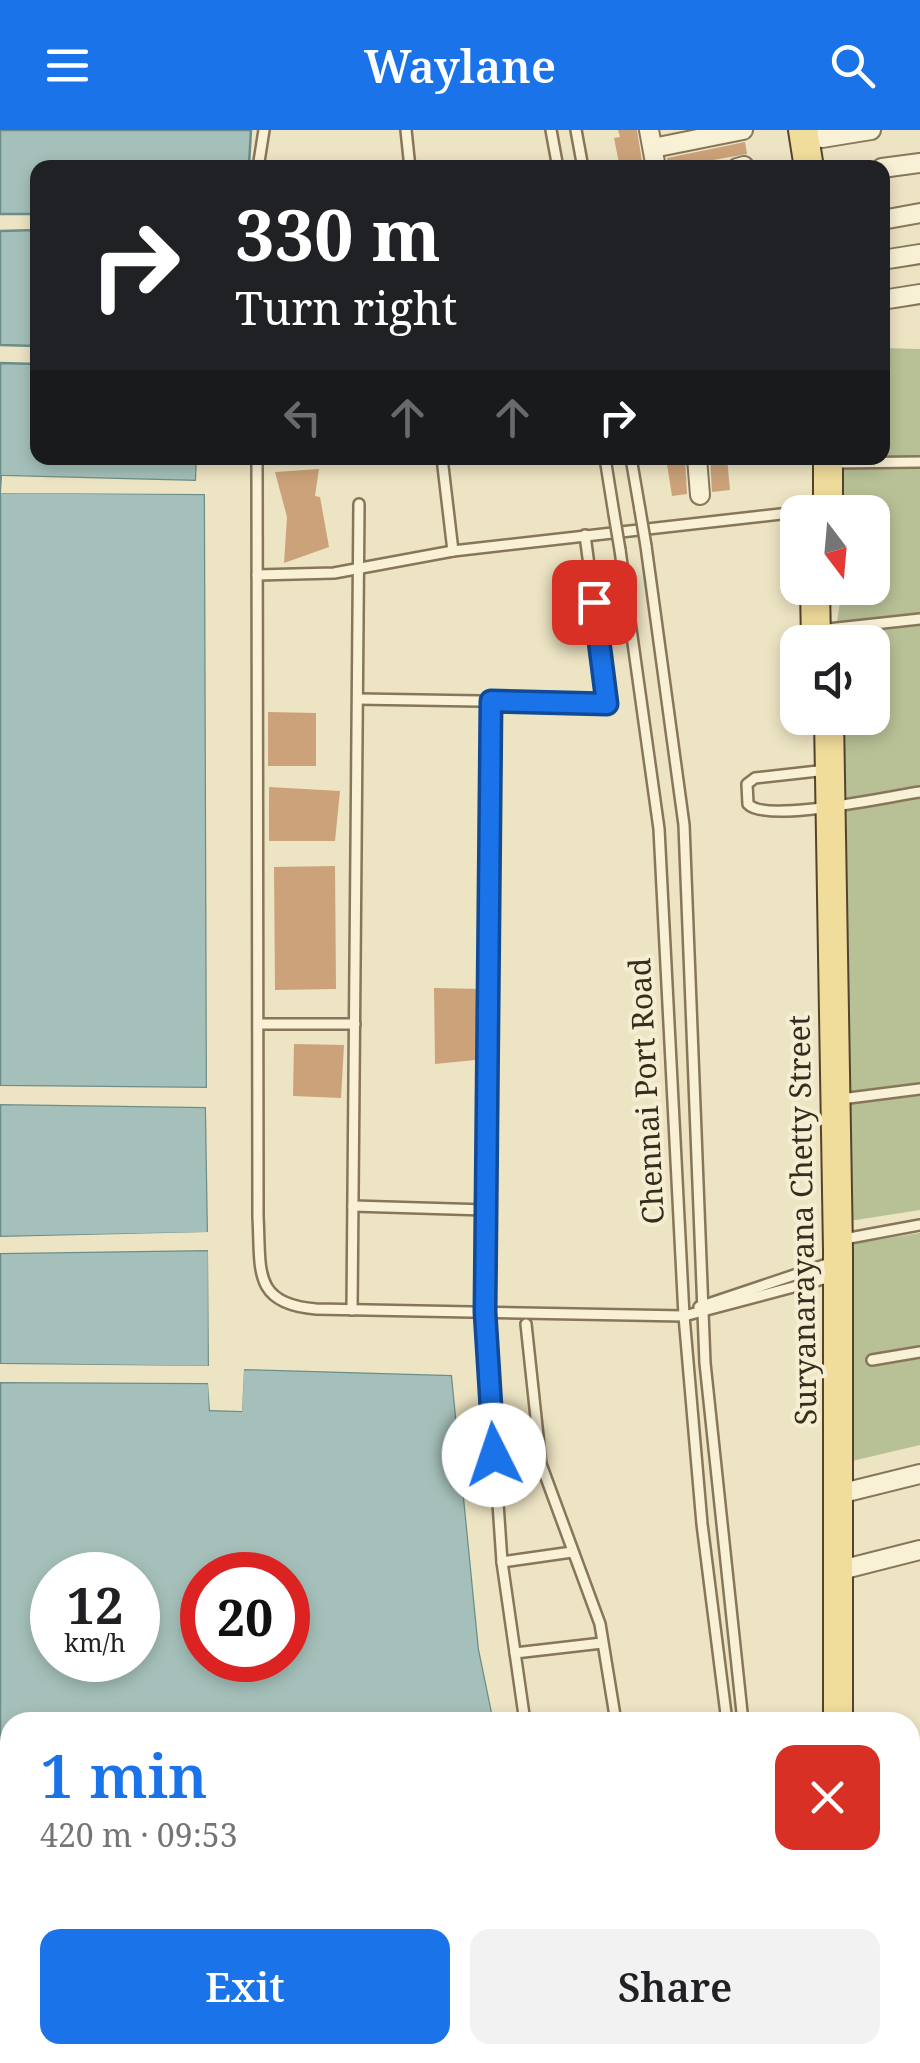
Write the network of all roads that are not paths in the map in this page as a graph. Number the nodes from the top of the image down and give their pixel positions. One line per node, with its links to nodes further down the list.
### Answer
1 (264, 130): 9 (lane)
2 (406, 130): 10 (lane)
3 (551, 130): 11 (lane)
4 (576, 130): 12 (lane)
5 (742, 130): 8 (street)
6 (871, 130): 7 (street)
7 (815, 132): 13 (main road); 14 (main road)
8 (651, 139)
9 (259, 160)
10 (409, 160)
11 (557, 160)
12 (582, 160)
13 (810, 160)
14 (821, 160)
15 (920, 163): 16 (street)
16 (890, 167)
17 (920, 212): 18 (street)
18 (890, 218)
19 (920, 254): 20 (street)
20 (890, 259)
21 (920, 294): 22 (street)
22 (890, 299)
23 (890, 461): 24 (lane)
24 (920, 462)
25 (257, 465): 38 (lane)
26 (443, 465): 36 (lane)
27 (606, 465): 59 (lane, Chennai Port Road, bridge)
28 (632, 465): 57 (lane, Chennai Port Road, bridge)
29 (698, 465): 31 (street)
30 (823, 465): 32 (main road)
31 (700, 495)
32 (822, 495)
33 (359, 504): 37 (lane)
34 (780, 515): 35 (lane)
35 (585, 536): 36 (lane); 42 (lane)
36 (453, 550): 37 (lane)
37 (359, 569): 38 (lane); 41 (lane)
38 (257, 575): 48 (lane)
39 (920, 619): 40 (lane)
40 (890, 625)
41 (358, 699): 42 (lane); 49 (lane)
42 (491, 701): 53 (lane)
43 (817, 735): 45 (main road, Suryanarayana Chetty Street)
44 (828, 735): 47 (main road, Suryanarayana Chetty Street)
45 (818, 771): 47 (main road, Suryanarayana Chetty Street); 47 (lane)
46 (920, 792): 47 (lane)
47 (824, 806): 51 (main road, Suryanarayana Chetty Street); 55 (main road, Suryanarayana Chetty Street)
48 (258, 1024): 49 (lane); 56 (lane)
49 (355, 1024): 52 (lane)
50 (920, 1089): 51 (lane)
51 (833, 1100): 55 (main road, Suryanarayana Chetty Street)
52 (353, 1206): 53 (lane); 56 (lane)
53 (486, 1210): 58 (lane)
54 (920, 1225): 55 (lane)
55 (832, 1264): 57 (lane); 64 (main road, Suryanarayana Chetty Street); 75 (main road, Suryanarayana Chetty Street)
56 (352, 1310): 58 (lane)
57 (702, 1310): 59 (lane); 74 (lane, Chennai Port Road)
58 (485, 1312): 59 (lane); 67 (lane)
59 (684, 1316): 73 (lane, Chennai Port Road)
60 (526, 1324): 66 (lane)
61 (920, 1352): 62 (lane)
62 (872, 1360)
63 (920, 1474): 64 (street)
64 (839, 1494): 68 (main road, Suryanarayana Chetty Street)
65 (920, 1550): 68 (street)
66 (572, 1552): 67 (lane); 69 (lane)
67 (502, 1562): 70 (lane)
68 (840, 1570): 76 (main road, Suryanarayana Chetty Street)
69 (602, 1643): 70 (lane); 72 (lane)
70 (515, 1654): 71 (lane)
71 (524, 1712)
72 (614, 1712)
73 (726, 1712)
74 (741, 1712)
75 (821, 1712)
76 (838, 1712)

